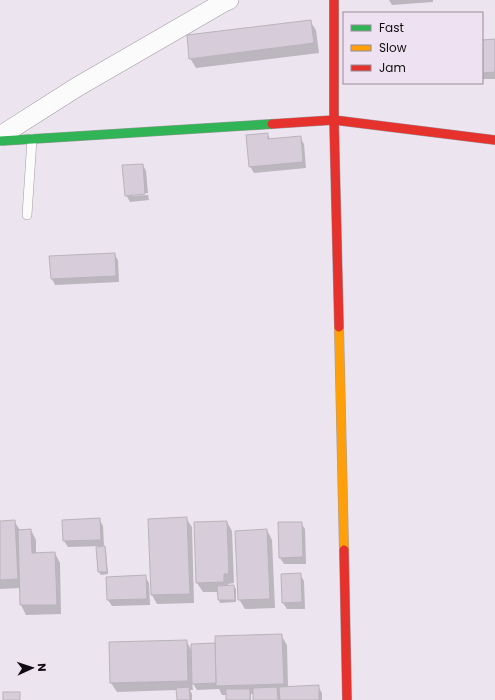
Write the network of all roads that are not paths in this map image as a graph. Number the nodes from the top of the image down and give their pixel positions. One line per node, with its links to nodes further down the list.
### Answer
1 (229, 0): 4 (street)
2 (334, 0): 3 (street)
3 (334, 120): 5 (street); 6 (street); 9 (street)
4 (0, 136)
5 (32, 139): 7 (street); 8 (lane)
6 (495, 140)
7 (0, 141)
8 (27, 215)
9 (347, 700)

